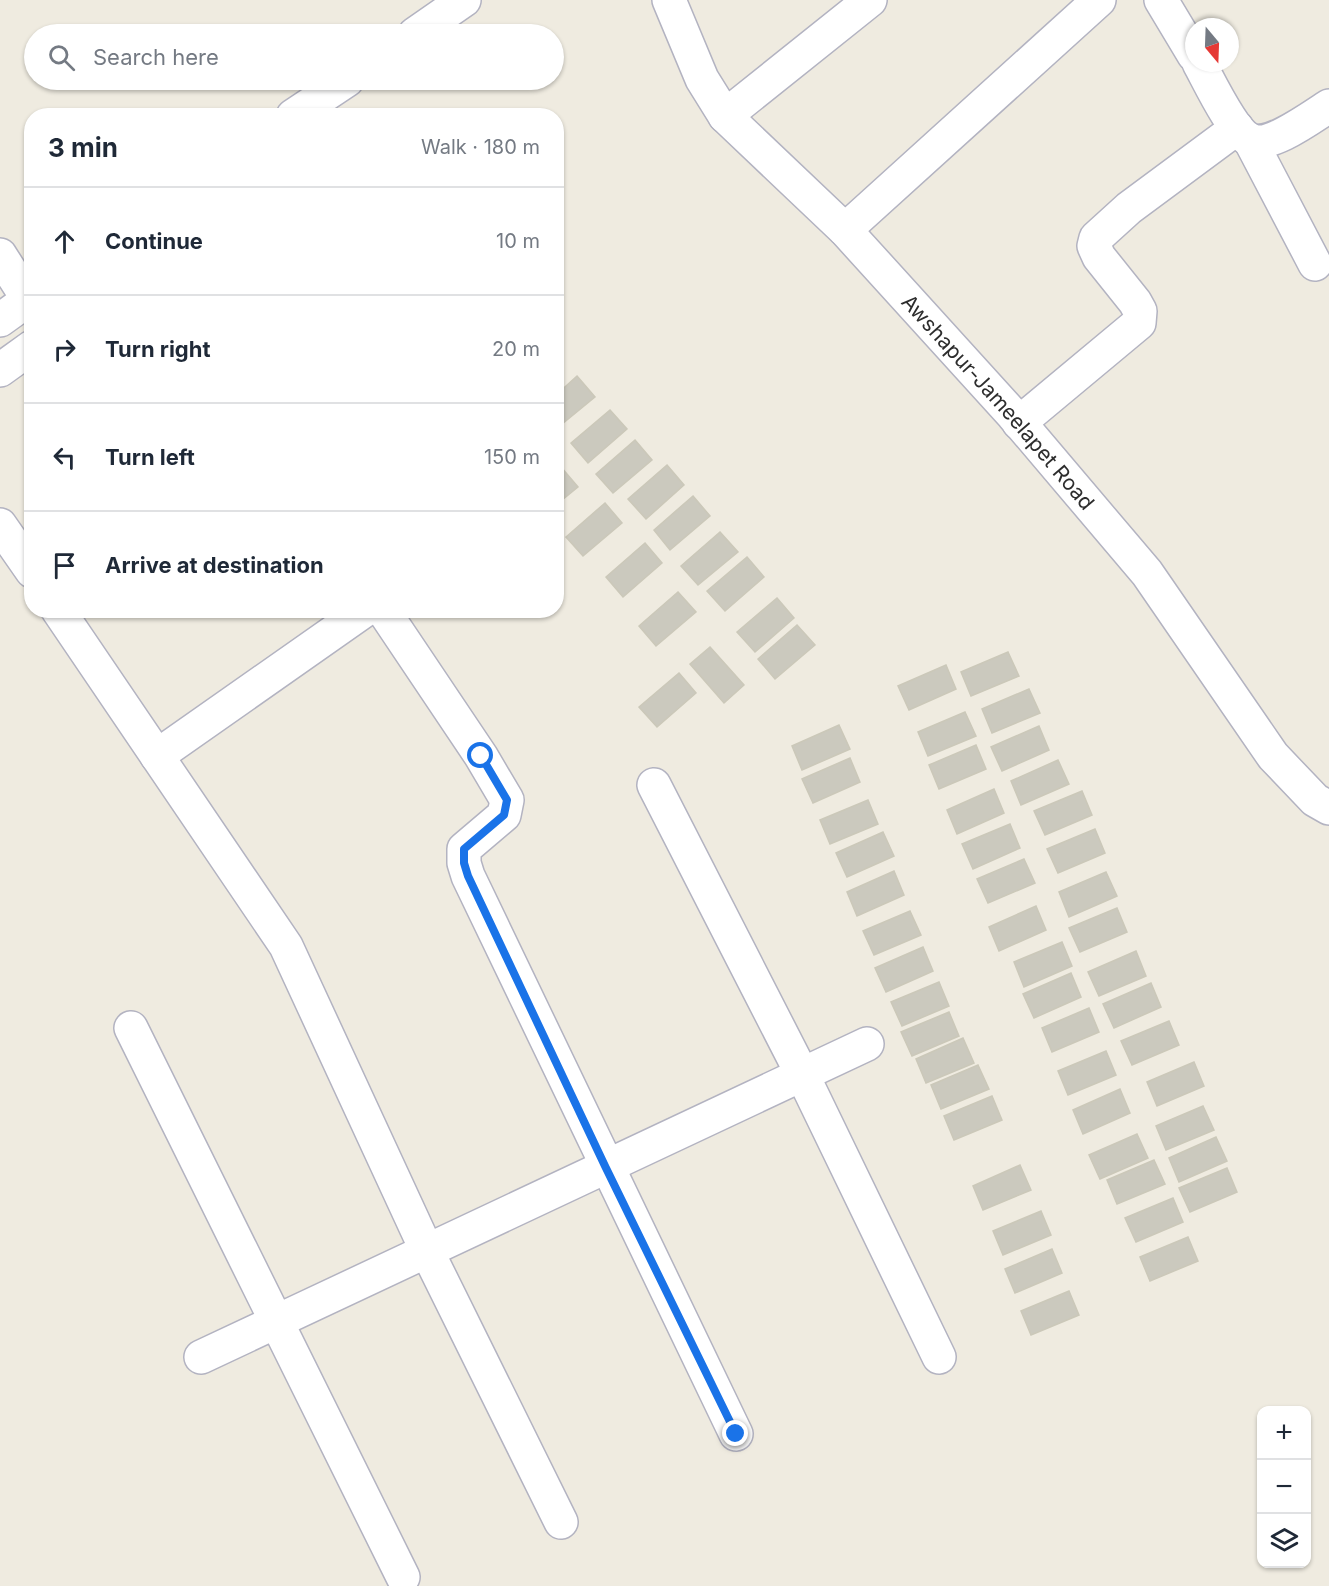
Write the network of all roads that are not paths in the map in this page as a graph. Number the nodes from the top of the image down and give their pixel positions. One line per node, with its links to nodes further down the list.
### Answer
1 (464, 0): 6 (street)
2 (669, 0): 14 (street, Awshapur-Jameelapet Road)
3 (870, 0): 14 (street)
4 (1099, 0): 16 (street)
5 (1161, 0): 7 (street)
6 (429, 24)
7 (1185, 40)
8 (1205, 72): 15 (street)
9 (332, 90): 12 (street)
10 (353, 90): 13 (street)
11 (1329, 106): 15 (street)
12 (305, 108)
13 (332, 108)
14 (726, 116): 16 (street, Awshapur-Jameelapet Road)
15 (1244, 134): 18 (street); 24 (street)
16 (845, 230): 24 (street, Awshapur-Jameelapet Road)
17 (0, 255): 19 (street)
18 (1315, 264)
19 (24, 289)
20 (24, 302): 21 (street)
21 (0, 320)
22 (24, 353): 23 (street)
23 (0, 370)
24 (1019, 423): 32 (street, Awshapur-Jameelapet Road)
25 (0, 525): 26 (street)
26 (24, 560)
27 (63, 618): 30 (street)
28 (354, 618): 30 (street)
29 (388, 618): 36 (street)
30 (157, 756): 37 (street)
31 (654, 785): 35 (street)
32 (1329, 808)
33 (131, 1028): 38 (street)
34 (867, 1044): 35 (street)
35 (802, 1074): 36 (street); 40 (street)
36 (605, 1166): 37 (street); 41 (street)
37 (426, 1249): 38 (street); 42 (street)
38 (274, 1320): 39 (street); 43 (street)
39 (201, 1357)
40 (939, 1357)
41 (736, 1434)
42 (561, 1522)
43 (403, 1577)

